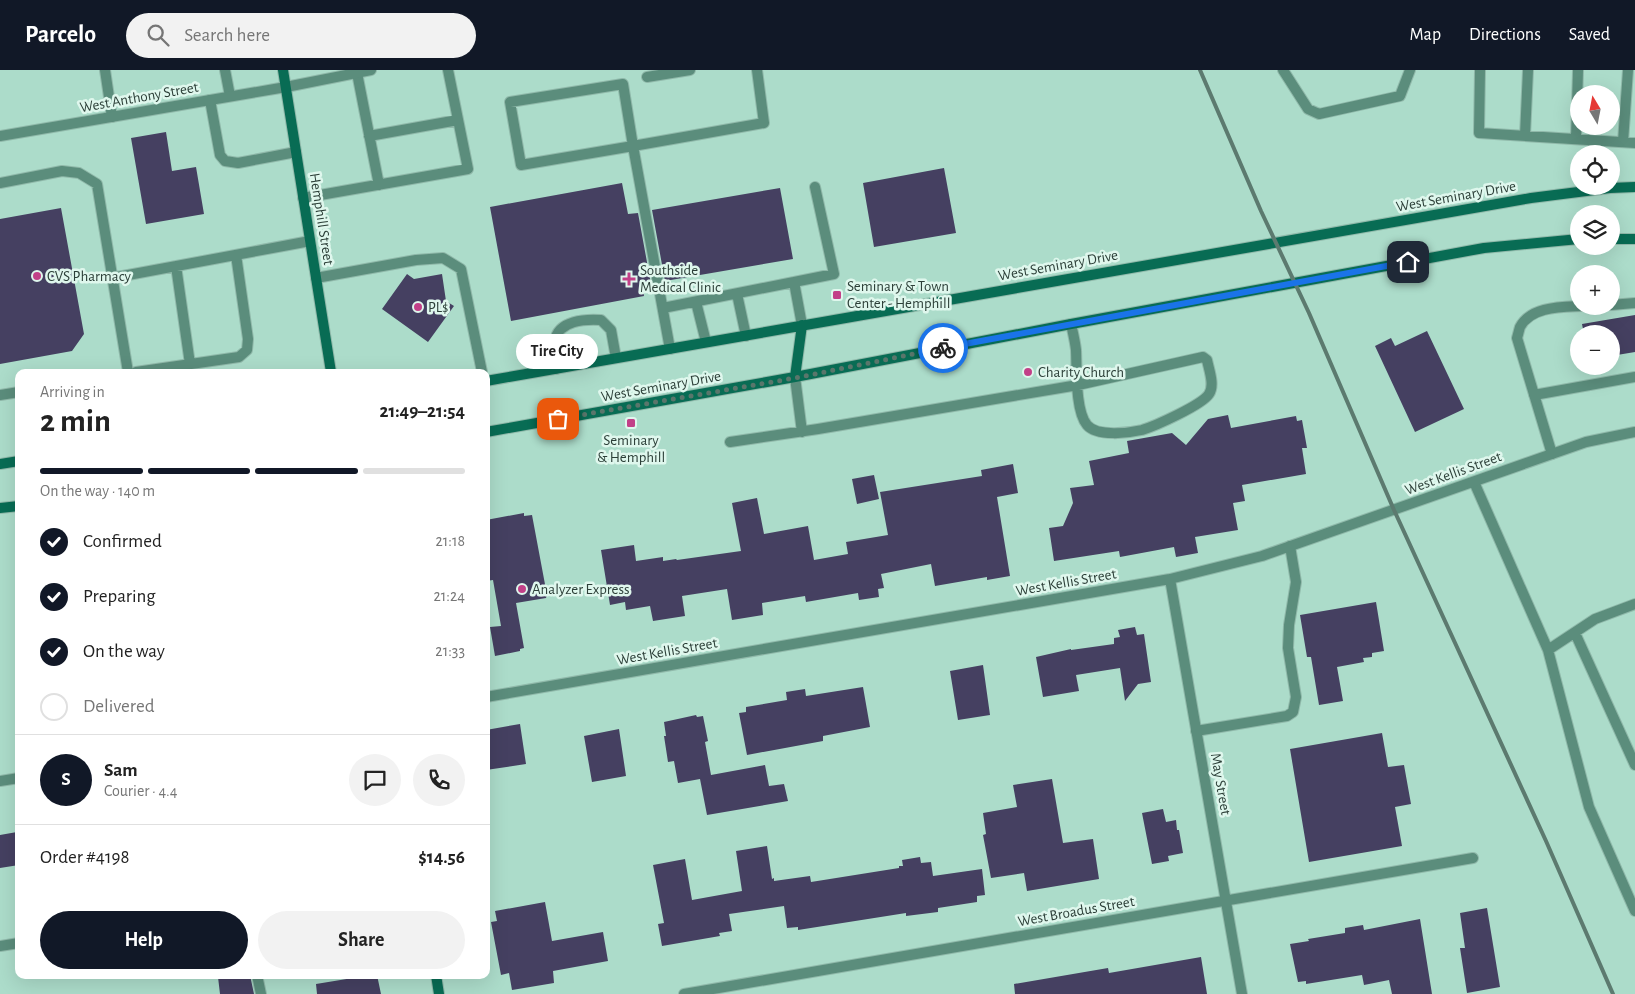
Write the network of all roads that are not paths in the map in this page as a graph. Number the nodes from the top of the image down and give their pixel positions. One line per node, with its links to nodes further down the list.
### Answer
1 (105, 70): 19 (street)
2 (225, 70): 17 (street)
3 (283, 70): 16 (main road, Hemphill Street)
4 (371, 70): 14 (street, West Anthony Street)
5 (448, 70): 20 (street)
6 (690, 70): 15 (street)
7 (757, 70): 27 (street)
8 (1283, 70): 9 (street)
9 (1410, 70)
10 (1480, 70): 23 (street)
11 (1528, 70): 23 (street)
12 (1578, 70): 24 (street)
13 (1628, 70): 25 (street)
14 (351, 72): 16 (street, West Anthony Street); 22 (street)
15 (647, 77)
16 (286, 87): 17 (street, West Anthony Street); 28 (main road, Hemphill Street)
17 (230, 96): 18 (street, West Anthony Street)
18 (210, 100): 19 (street, West Anthony Street); 28 (street)
19 (112, 117): 21 (street, West Anthony Street)
20 (458, 120): 22 (street); 30 (street)
21 (0, 136)
22 (370, 136): 30 (street)
23 (1525, 136): 24 (street)
24 (1576, 139): 25 (street)
25 (1623, 142): 26 (street)
26 (1635, 142)
27 (633, 146): 27 (street); 48 (street)
28 (296, 152): 33 (main road, Hemphill Street)
29 (0, 183): 40 (street)
30 (379, 185): 33 (street)
31 (815, 187): 42 (street)
32 (1635, 187): 50 (main road, West Seminary Drive)
33 (303, 198): 37 (main road, Hemphill Street)
34 (1620, 239): 35 (main road)
35 (1635, 239)
36 (1570, 240): 49 (main road, West Seminary Drive)
37 (310, 241): 38 (street); 41 (main road, Hemphill Street)
38 (236, 255): 39 (street); 55 (street)
39 (176, 266): 40 (street); 55 (street)
40 (112, 278): 56 (street)
41 (316, 278): 58 (main road, Hemphill Street); 59 (street)
42 (794, 282): 43 (street); 50 (street)
43 (737, 294): 44 (street); 51 (street)
44 (696, 302): 48 (street); 52 (street)
45 (1635, 303): 46 (street)
46 (1620, 304)
47 (1570, 307): 67 (street)
48 (663, 308): 53 (street)
49 (1071, 324): 62 (main road, West Seminary Drive); 64 (street)
50 (802, 325): 51 (main road, West Seminary Drive); 62 (main road)
51 (746, 336): 52 (main road, West Seminary Drive)
52 (706, 342): 53 (main road, West Seminary Drive)
53 (670, 349): 54 (main road, West Seminary Drive)
54 (616, 358): 60 (main road, West Seminary Drive); 60 (street)
55 (190, 364): 57 (street)
56 (127, 369)
57 (156, 369)
58 (331, 369)
59 (481, 369)
60 (556, 369): 63 (main road, West Seminary Drive)
61 (1635, 377): 67 (street)
62 (795, 378): 68 (main road, West Seminary Drive); 69 (street)
63 (490, 380)
64 (1078, 385): 64 (street); 69 (street)
65 (15, 393): 66 (street)
66 (0, 395)
67 (1534, 395): 72 (street)
68 (490, 431)
69 (802, 432): 71 (street)
70 (1635, 432): 72 (street, West Kellis Street)
71 (730, 442)
72 (1552, 454): 75 (street, West Kellis Street)
73 (15, 462): 74 (main road)
74 (0, 464)
75 (1474, 482): 78 (street, West Kellis Street); 82 (street)
76 (15, 506): 77 (main road)
77 (0, 508)
78 (1290, 546): 79 (street, West Kellis Street); 84 (street)
79 (1170, 580): 83 (street, West Kellis Street); 84 (street, May Street)
80 (1635, 604): 81 (street)
81 (1575, 633): 82 (street); 85 (street)
82 (1548, 650): 90 (street)
83 (490, 696)
84 (1196, 731): 89 (street, May Street)
85 (1635, 765)
86 (15, 779): 87 (street)
87 (0, 781)
88 (1473, 858): 89 (street, West Broadus Street)
89 (1225, 901): 97 (street, West Broadus Street); 98 (street, May Street)
90 (1635, 911)
91 (15, 944): 92 (street)
92 (0, 946)
93 (258, 979): 95 (street)
94 (437, 979): 96 (main road)
95 (261, 994)
96 (439, 994)
97 (684, 994)
98 (1242, 994)

